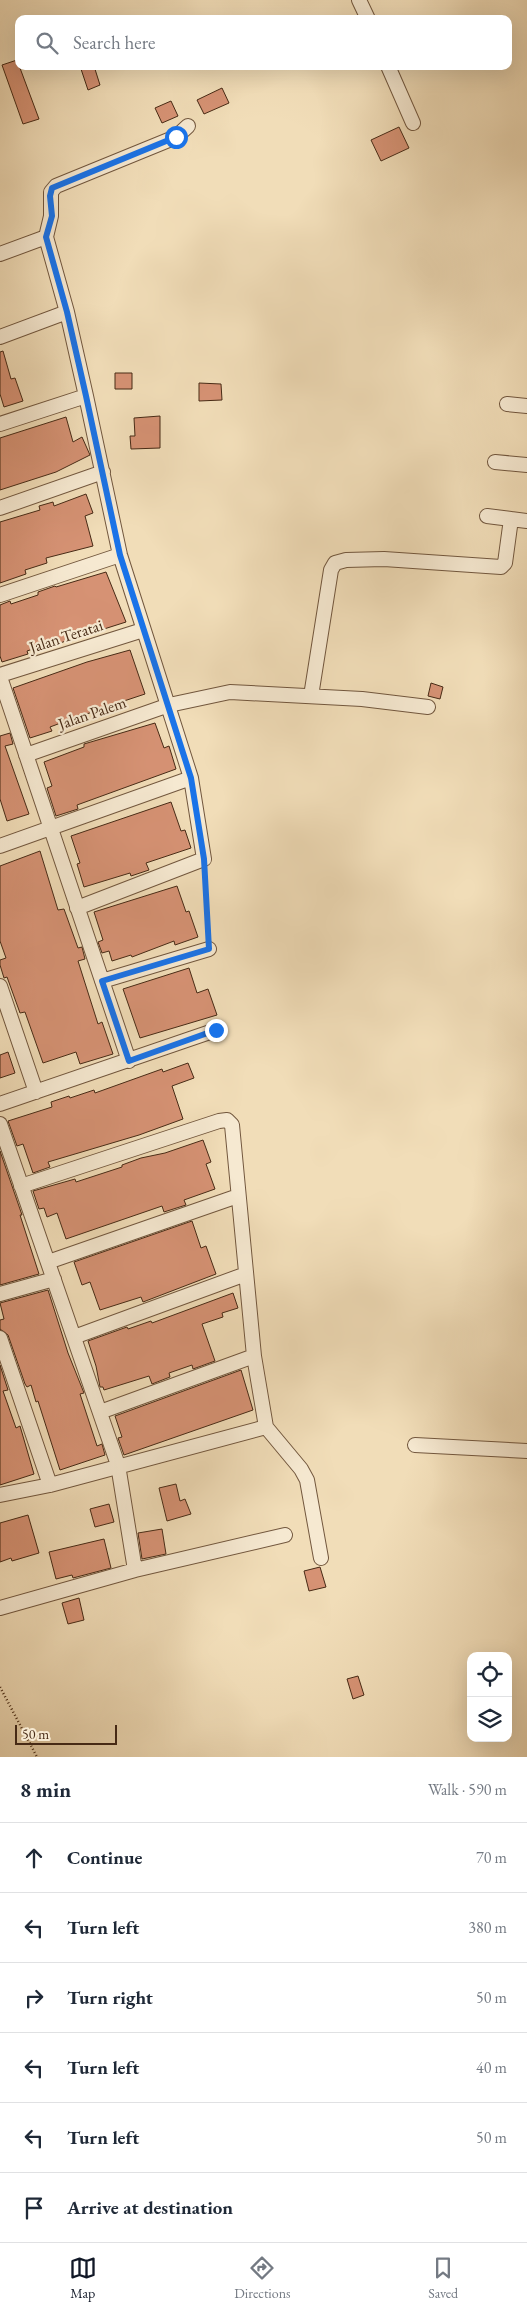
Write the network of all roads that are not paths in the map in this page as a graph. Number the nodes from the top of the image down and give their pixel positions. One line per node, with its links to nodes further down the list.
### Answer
1 (359, 0): 2 (street)
2 (366, 15)
3 (390, 70): 4 (street)
4 (413, 123)
5 (188, 126): 6 (street)
6 (46, 237): 7 (street); 8 (street)
7 (0, 254)
8 (67, 312): 9 (street); 10 (street)
9 (0, 337)
10 (86, 396): 13 (street); 16 (street)
11 (507, 404): 12 (street)
12 (527, 406)
13 (0, 424)
14 (495, 462): 15 (street)
15 (527, 466)
16 (103, 472): 17 (street); 21 (street)
17 (0, 508)
18 (486, 516): 19 (street)
19 (511, 519): 20 (street); 25 (street)
20 (527, 521)
21 (120, 555): 22 (street); 23 (street)
22 (0, 595)
23 (143, 630): 24 (street, Jalan Teratai); 26 (street)
24 (0, 676): 28 (street)
25 (311, 696): 26 (street, Jalan Palem); 27 (street, Jalan Palem)
26 (169, 705): 28 (street, Jalan Palem); 29 (street)
27 (428, 707)
28 (26, 755): 30 (street)
29 (191, 778): 30 (street); 32 (street)
30 (51, 829): 31 (street); 32 (street)
31 (0, 846)
32 (78, 908): 34 (street)
33 (209, 949): 34 (street)
34 (102, 981): 37 (street)
35 (0, 986): 38 (street)
36 (216, 1030): 37 (street)
37 (129, 1061): 38 (street)
38 (36, 1092): 39 (street)
39 (0, 1104)
40 (0, 1124): 41 (street)
41 (22, 1186): 42 (street); 43 (street)
42 (238, 1196): 43 (street); 44 (street)
43 (48, 1262): 45 (street)
44 (246, 1274): 47 (street); 49 (street)
45 (54, 1279): 46 (street); 47 (street)
46 (0, 1294)
47 (74, 1336): 50 (street)
48 (0, 1338): 55 (street)
49 (254, 1356): 50 (street); 51 (street)
50 (100, 1412): 54 (street)
51 (266, 1427): 54 (street); 58 (street)
52 (415, 1445): 53 (street)
53 (527, 1451)
54 (118, 1465): 55 (street); 59 (street)
55 (50, 1485): 56 (street)
56 (0, 1495)
57 (286, 1535): 59 (street)
58 (321, 1558)
59 (135, 1570): 60 (street)
60 (0, 1608)

